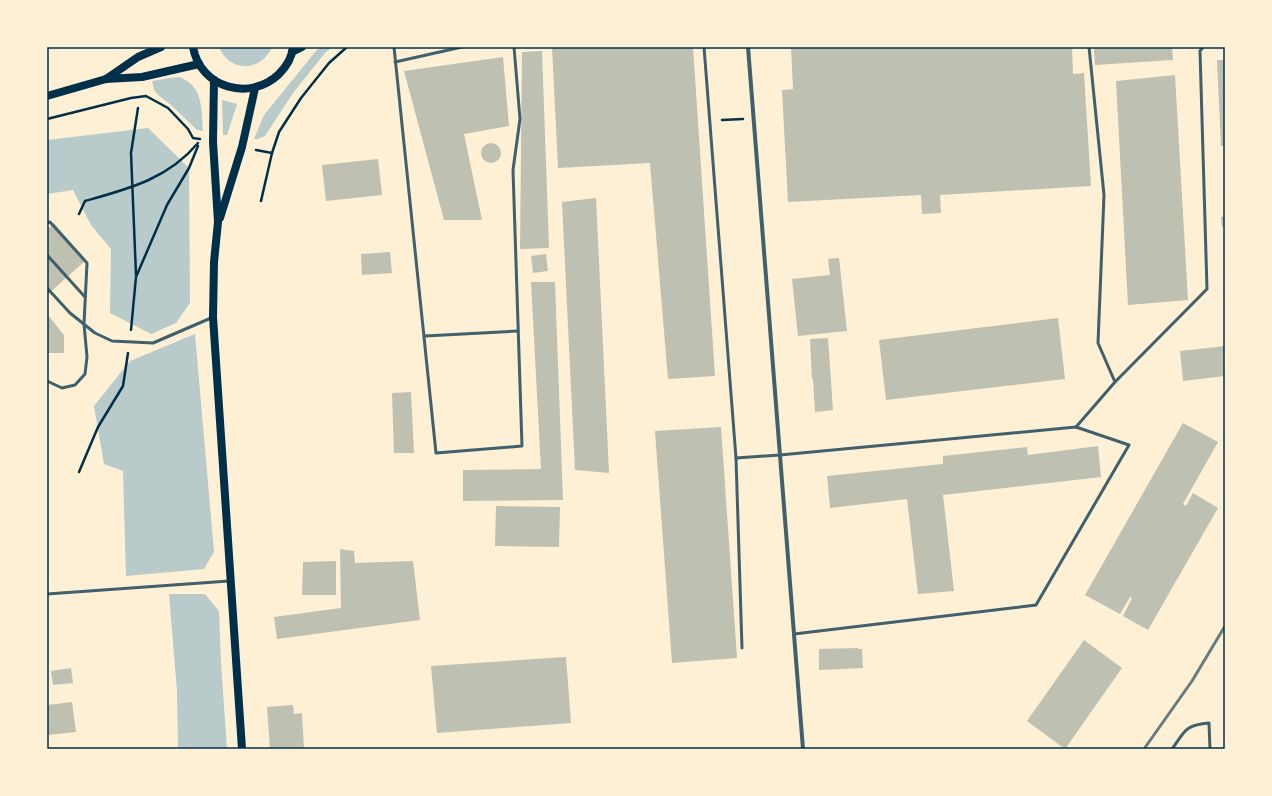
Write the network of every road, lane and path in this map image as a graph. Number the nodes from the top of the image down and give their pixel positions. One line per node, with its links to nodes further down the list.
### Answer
1 (161, 47): 15 (main road)
2 (193, 47): 14 (main road)
3 (302, 47): 12 (main road)
4 (347, 47): 25 (path)
5 (394, 47): 13 (lane)
6 (462, 47): 13 (lane)
7 (514, 47): 35 (lane)
8 (704, 47): 22 (lane)
9 (748, 47): 20 (street)
10 (1089, 47): 39 (lane)
11 (1203, 47): 39 (lane)
12 (292, 50): 17 (main road)
13 (395, 62): 36 (lane)
14 (199, 64): 15 (main road); 16 (main road)
15 (106, 79): 18 (main road)
16 (214, 80): 17 (main road); 27 (main road)
17 (254, 88): 27 (main road)
18 (47, 96)
19 (138, 108): 24 (path)
20 (754, 118): 22 (path); 41 (street)
21 (47, 119): 23 (path)
22 (709, 121): 42 (lane)
23 (193, 138)
24 (132, 188): 26 (path); 30 (path); 30 (path)
25 (261, 202)
26 (79, 214)
27 (218, 222): 33 (main road)
28 (47, 223): 32 (lane)
29 (47, 255): 32 (lane)
30 (136, 277): 37 (path)
31 (47, 288): 34 (lane)
32 (85, 297): 34 (lane)
33 (213, 317): 37 (lane); 44 (main road)
34 (84, 324): 37 (lane); 38 (lane)
35 (518, 331): 36 (lane); 36 (lane)
36 (424, 336)
37 (130, 342): 43 (path)
38 (47, 381)
39 (1114, 382): 40 (lane)
40 (1076, 427): 41 (lane); 46 (lane)
41 (780, 456): 42 (lane); 46 (street)
42 (736, 458): 47 (lane)
43 (79, 472)
44 (231, 581): 45 (lane); 48 (main road)
45 (47, 594)
46 (794, 634): 49 (street)
47 (742, 648)
48 (242, 749)
49 (803, 749)
50 (1172, 749): 51 (lane)
51 (1210, 749)

